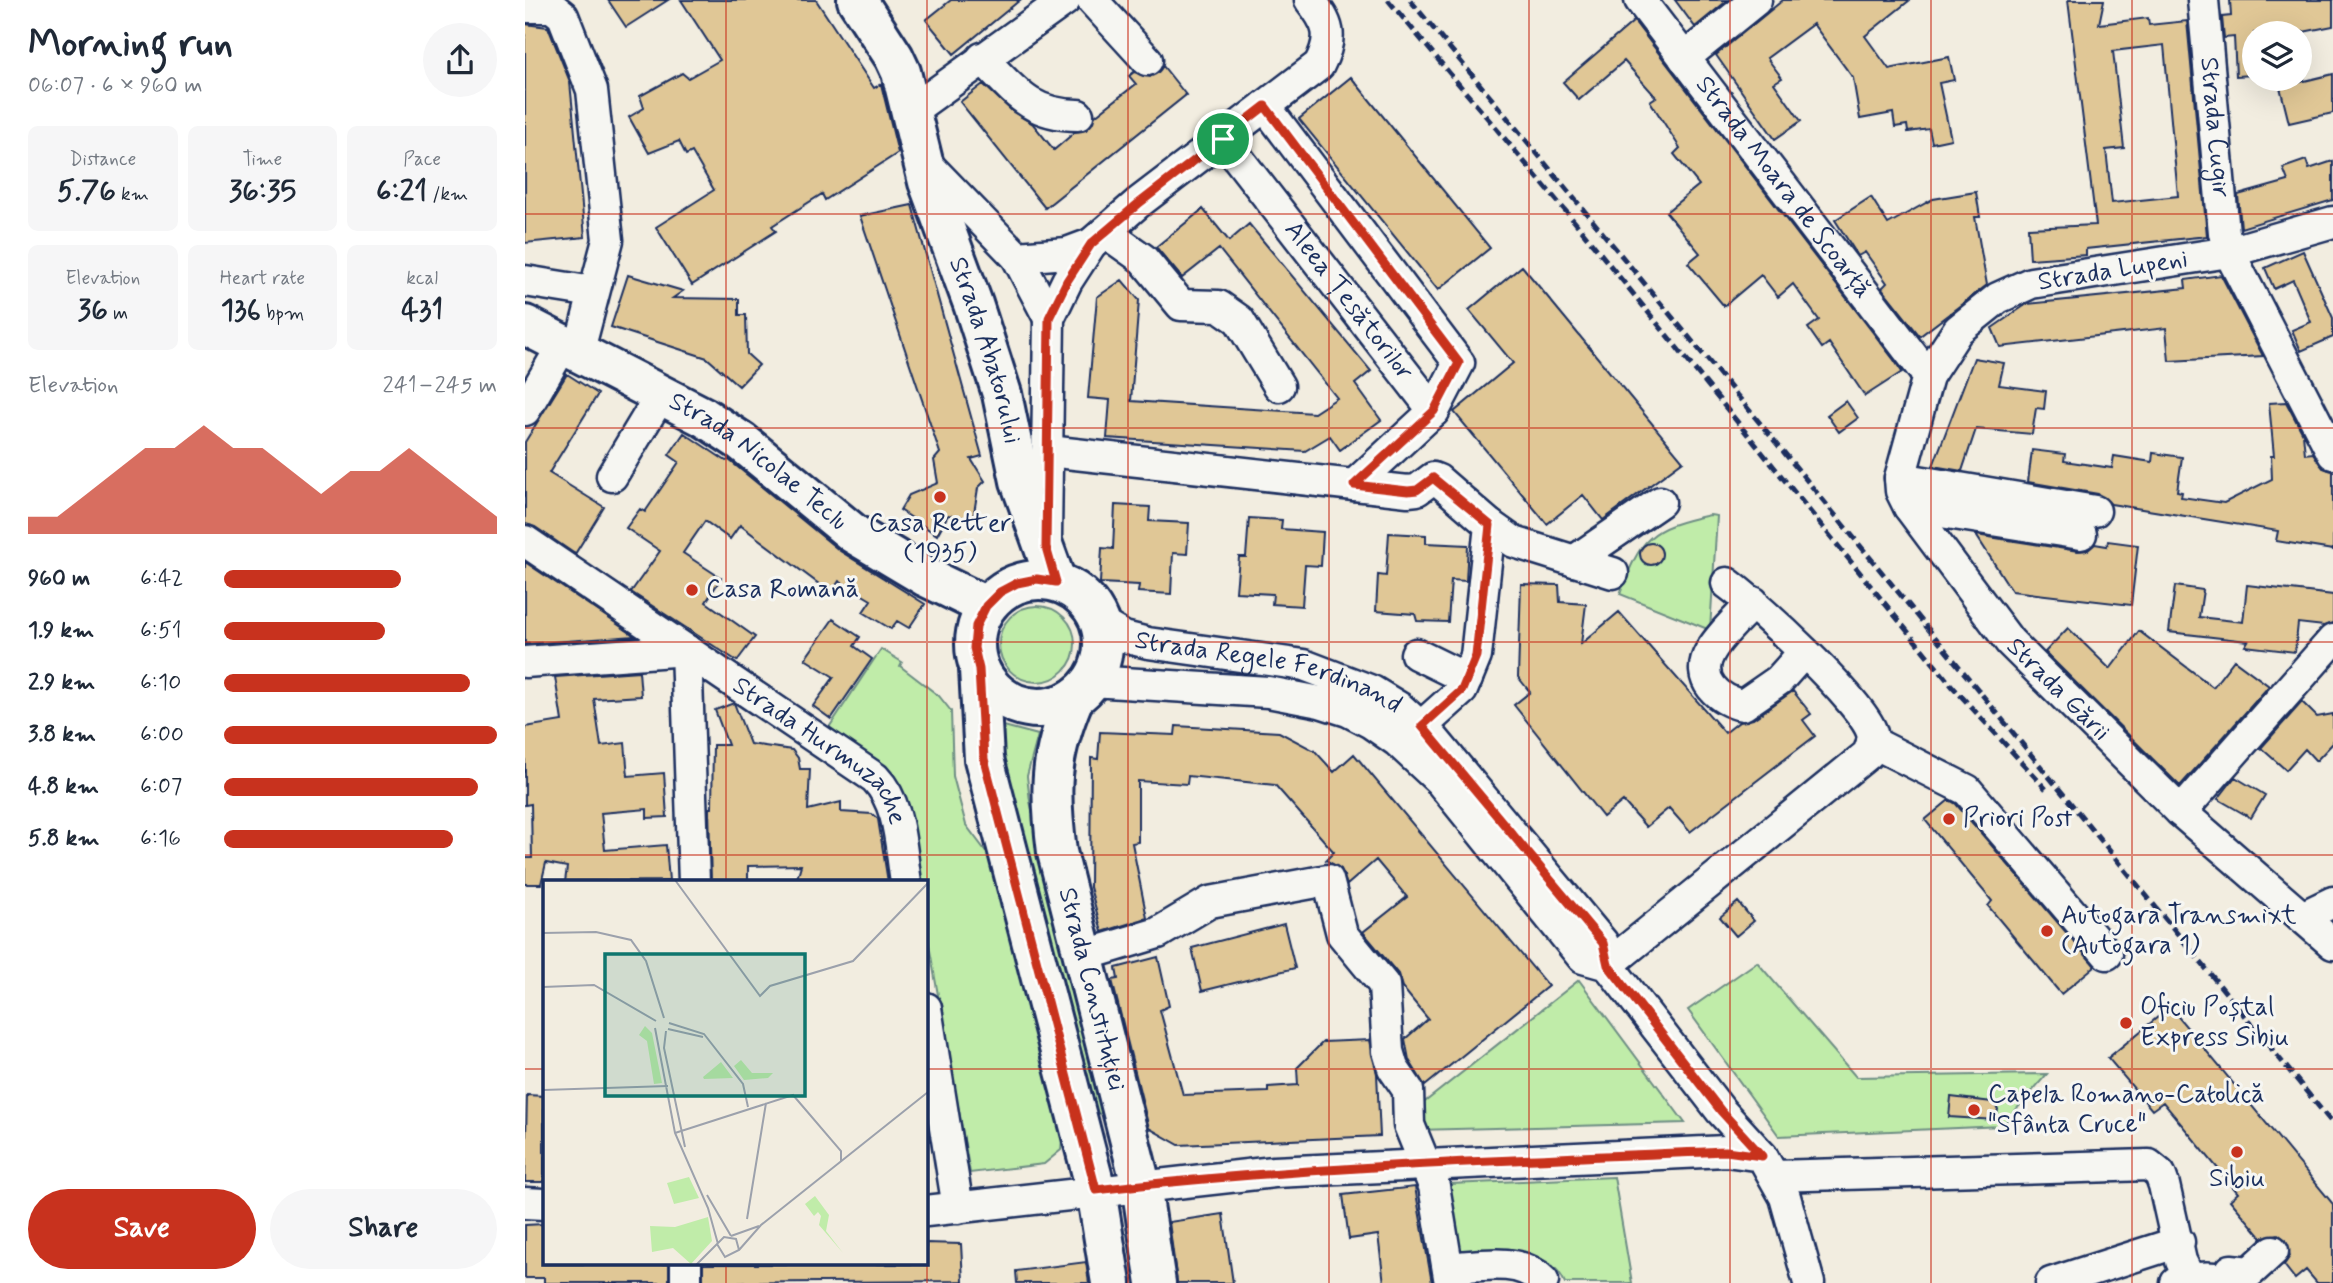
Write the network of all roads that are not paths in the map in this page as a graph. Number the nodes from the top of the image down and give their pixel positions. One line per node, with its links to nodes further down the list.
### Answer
1 (857, 0): 13 (main road, Strada Abatorului)
2 (1065, 0): 9 (street)
3 (1092, 0): 11 (street)
4 (1310, 0): 12 (street, Strada Abatorului)
5 (1640, 0): 10 (street, Strada Moara de Scoarță)
6 (1756, 0): 10 (street)
7 (2203, 0): 19 (street, Strada Cugir)
8 (525, 7): 22 (street)
9 (982, 58): 13 (street); 14 (street)
10 (1684, 58): 26 (street, Strada Moara de Scoarță)
11 (1147, 60)
12 (1265, 106): 15 (street, Strada Abatorului); 30 (street)
13 (911, 111): 16 (main road, Strada Abatorului)
14 (1078, 115)
15 (1223, 139): 18 (street, Strada Abatorului); 30 (street, Aleea Țesătorilor)
16 (920, 157): 20 (street, Strada Abatorului); 41 (main road, Strada Abatorului)
17 (2333, 222): 19 (street, Strada Lupeni)
18 (1098, 238): 20 (street); 23 (street, Strada Abatorului); 27 (street)
19 (2229, 252): 26 (street, Strada Lupeni); 32 (street, Strada Cugir)
20 (1017, 257): 23 (street, Strada Abatorului)
21 (525, 281): 22 (street)
22 (593, 292): 25 (street)
23 (1049, 318): 31 (street, Strada Abatorului)
24 (525, 325): 25 (main road, Strada Nicolae Teclu)
25 (571, 347): 28 (main road, Strada Nicolae Teclu); 29 (street)
26 (1928, 376): 34 (street)
27 (1279, 386)
28 (662, 393): 33 (street); 45 (main road, Strada Nicolae Teclu)
29 (525, 410)
30 (1434, 411): 35 (street)
31 (1048, 452): 35 (street); 41 (street, Strada Abatorului)
32 (2333, 454)
33 (612, 476)
34 (1900, 478): 37 (street, Strada Gării); 37 (street)
35 (1354, 485): 38 (street)
36 (1660, 502): 40 (street)
37 (1909, 507): 57 (street, Strada Gării)
38 (1489, 538): 40 (street); 53 (street)
39 (525, 541): 48 (street, Strada Hurmuzache)
40 (1574, 561): 42 (street)
41 (1051, 564): 45 (main road); 46 (main road)
42 (1613, 573)
43 (1727, 583): 44 (street)
44 (1753, 602): 49 (street); 49 (street)
45 (986, 606): 52 (main road)
46 (1100, 623): 54 (main road); 55 (street, Strada Regele Ferdinand)
47 (2333, 640): 57 (street)
48 (686, 650): 51 (street); 58 (street); 59 (street, Strada Hurmuzache)
49 (1804, 652): 56 (street)
50 (1416, 654): 53 (street)
51 (525, 662)
52 (979, 669): 54 (main road); 70 (main road, Strada Constituției)
53 (1467, 679): 55 (street)
54 (1083, 690): 64 (main road, Strada Constituției); 65 (street, Strada Regele Ferdinand)
55 (1422, 726): 65 (street, Strada Regele Ferdinand)
56 (1873, 742): 63 (street); 65 (street)
57 (2181, 812): 61 (street, Strada Gării)
58 (694, 880)
59 (906, 880)
60 (2333, 902): 61 (street)
61 (2302, 917): 62 (street, Strada Gării)
62 (2333, 944)
63 (2107, 954)
64 (1082, 956): 67 (street); 69 (main road, Strada Constituției)
65 (1608, 965): 68 (street, Strada Regele Ferdinand)
66 (927, 1013): 73 (street)
67 (1425, 1164): 68 (street); 69 (street); 77 (street)
68 (1768, 1166): 76 (street); 82 (street, Strada Regele Ferdinand)
69 (1141, 1185): 70 (street); 81 (main road, Strada Constituției)
70 (1096, 1190): 73 (street); 80 (main road, Strada Constituției)
71 (525, 1203): 72 (street)
72 (543, 1204)
73 (958, 1208): 74 (street)
74 (927, 1211)
75 (2273, 1251): 78 (street)
76 (2182, 1268): 78 (street); 83 (street)
77 (1449, 1275): 79 (street)
78 (2231, 1279)
79 (1543, 1281)
80 (1111, 1283)
81 (1156, 1283)
82 (1809, 1283)
83 (2051, 1283)

